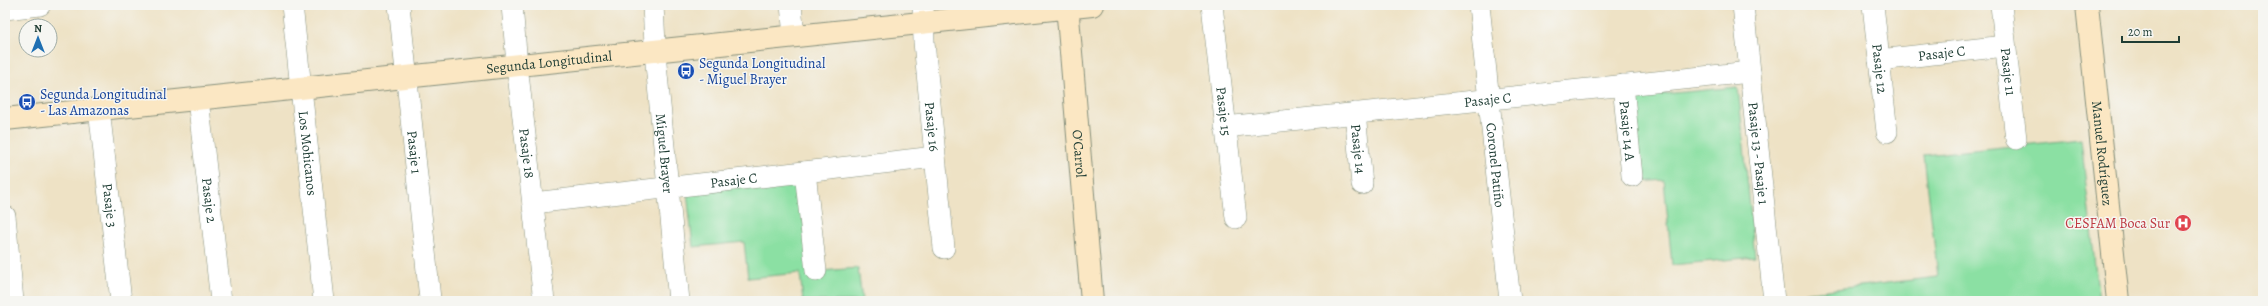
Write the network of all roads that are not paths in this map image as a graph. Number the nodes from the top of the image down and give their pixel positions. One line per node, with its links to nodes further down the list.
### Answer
1 (40, 5): 15 (street)
2 (292, 5): 25 (street, Los Mohicanos)
3 (399, 5): 23 (street, Pasaje 1)
4 (512, 5): 21 (street, Pasaje 18)
5 (653, 5): 19 (street, Miguel Brayer)
6 (791, 5): 17 (street)
7 (1092, 5): 14 (street, Segunda Longitudinal)
8 (1212, 5): 31 (street, Pasaje 15)
9 (1479, 5): 27 (street, Coronel Patiño)
10 (1743, 5): 22 (street, Pasaje 13 - Pasaje 1)
11 (1873, 5): 20 (street, Pasaje 12)
12 (2001, 5): 18 (street, Pasaje 11)
13 (2087, 5): 54 (street, Manuel Rodríguez)
14 (1067, 6): 16 (street, Segunda Longitudinal); 51 (street, O'Carrol)
15 (5, 9)
16 (924, 14): 17 (street, Segunda Longitudinal); 34 (street, Pasaje 16)
17 (794, 36): 19 (street, Segunda Longitudinal)
18 (2005, 46): 20 (street, Pasaje C); 33 (street, Pasaje 11)
19 (656, 51): 21 (street, Segunda Longitudinal); 38 (street, Miguel Brayer)
20 (1879, 60): 32 (street, Pasaje 12)
21 (517, 65): 23 (street, Segunda Longitudinal); 39 (street, Pasaje 18)
22 (1750, 72): 24 (street, Pasaje C); 53 (street, Pasaje 13 - Pasaje 1)
23 (406, 77): 25 (street, Segunda Longitudinal); 44 (street, Pasaje 1)
24 (1623, 85): 27 (street, Pasaje C); 36 (street, Pasaje 14 A)
25 (301, 88): 26 (street, Segunda Longitudinal); 48 (street, Los Mohicanos)
26 (198, 99): 28 (street, Segunda Longitudinal); 47 (street, Pasaje 2)
27 (1489, 99): 29 (street, Pasaje C); 52 (street, Coronel Patiño)
28 (99, 109): 30 (street, Segunda Longitudinal); 46 (street, Pasaje 3)
29 (1355, 113): 31 (street, Pasaje C); 37 (street, Pasaje 14)
30 (5, 119)
31 (1226, 127): 41 (street, Pasaje 15)
32 (1886, 132)
33 (2016, 139)
34 (935, 157): 35 (street, Pasaje C); 42 (street, Pasaje 16)
35 (805, 172): 38 (street, Pasaje C); 43 (street)
36 (1632, 176)
37 (1362, 184)
38 (668, 188): 39 (street, Pasaje C); 50 (street, Miguel Brayer)
39 (533, 203): 49 (street, Pasaje 18)
40 (5, 216): 45 (street)
41 (1236, 218)
42 (944, 248)
43 (816, 271)
44 (430, 299)
45 (13, 301)
46 (121, 301)
47 (221, 301)
48 (324, 301)
49 (544, 301)
50 (679, 301)
51 (1092, 301)
52 (1510, 301)
53 (1774, 301)
54 (2118, 301)

